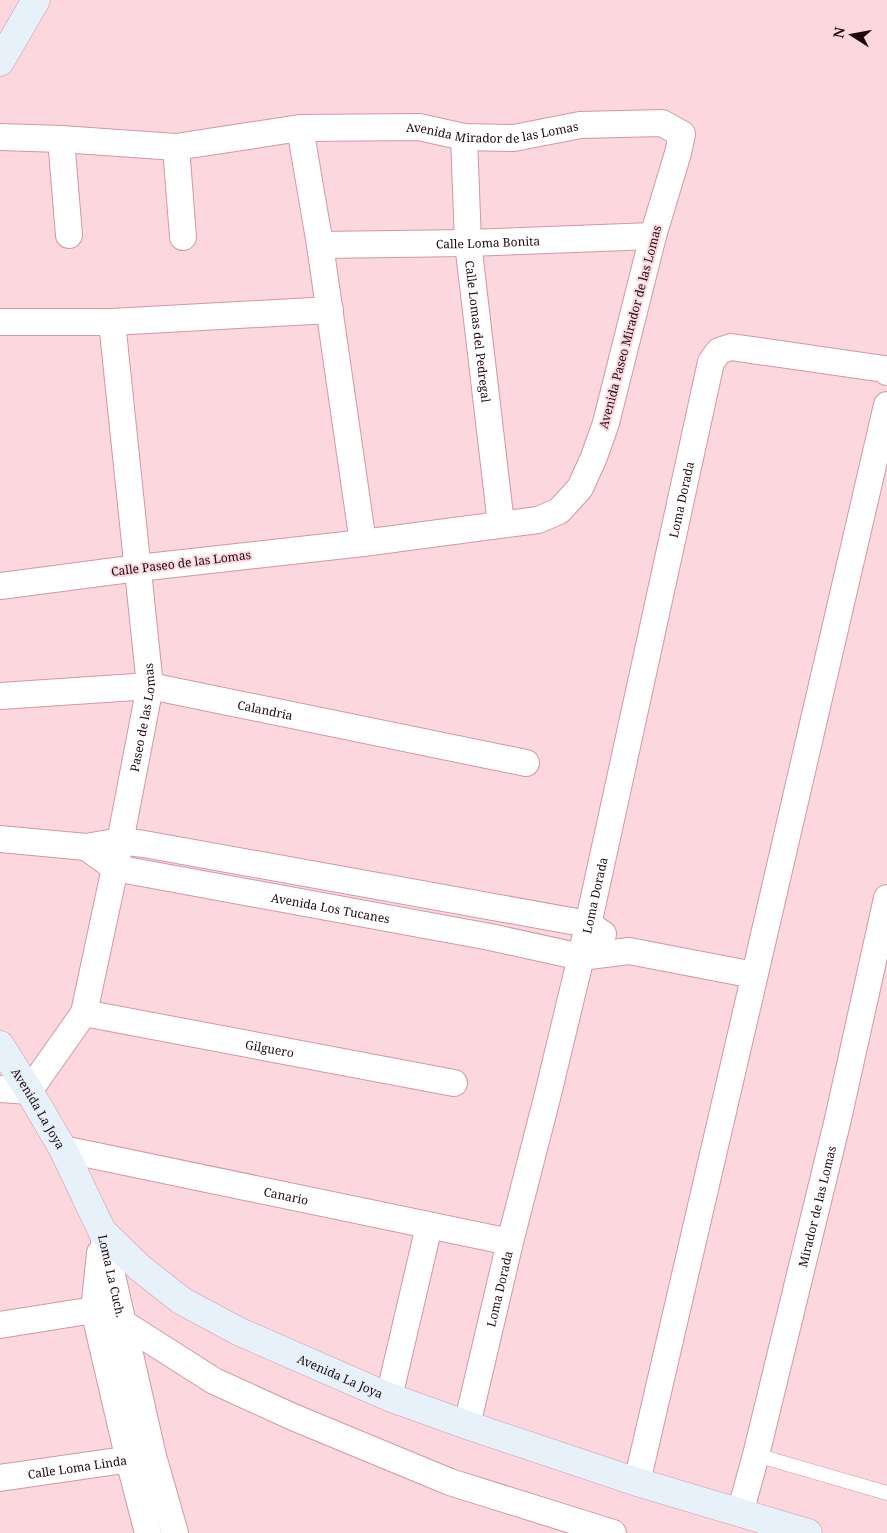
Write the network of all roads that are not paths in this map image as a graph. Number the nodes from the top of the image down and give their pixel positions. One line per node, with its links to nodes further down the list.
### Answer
1 (36, 0): 2 (main road)
2 (0, 62)
3 (300, 128): 6 (street, Avenida Mirador de las Lomas); 8 (street); 13 (street)
4 (682, 134): 6 (street, Avenida Mirador de las Lomas); 10 (street, Avenida Paseo Mirador de las Lomas)
5 (0, 137): 7 (street)
6 (464, 137): 12 (street, Calle Lomas del Pedregal)
7 (61, 139): 8 (street); 9 (street)
8 (176, 147): 11 (street)
9 (69, 235)
10 (654, 236): 12 (street, Calle Loma Bonita); 19 (street, Avenida Paseo Mirador de las Lomas)
11 (183, 237)
12 (468, 244): 13 (street, Calle Loma Bonita); 20 (street, Calle Lomas del Pedregal)
13 (320, 245): 14 (street)
14 (330, 310): 16 (street); 21 (street)
15 (0, 322): 16 (street)
16 (112, 322): 22 (street, Paseo de las Lomas)
17 (887, 372): 32 (street, Loma Dorada)
18 (887, 405): 36 (street)
19 (559, 510): 20 (street, Calle Paseo de las Lomas)
20 (500, 524): 21 (street, Calle Paseo de las Lomas)
21 (363, 543): 22 (street, Calle Paseo de las Lomas)
22 (138, 568): 23 (street, Calle Paseo de las Lomas); 24 (street, Paseo de las Lomas)
23 (0, 586)
24 (150, 686): 25 (street, Calandria); 26 (street, Calandria); 28 (street, Paseo de las Lomas)
25 (0, 696)
26 (526, 763)
27 (0, 839): 29 (street)
28 (120, 841): 29 (street); 30 (street, Paseo de las Lomas); 32 (street)
29 (86, 847): 30 (street, Avenida Los Tucanes)
30 (115, 868): 34 (street, Avenida Los Tucanes); 37 (street, Paseo de las Lomas)
31 (887, 898): 35 (street, Mirador de las Lomas)
32 (588, 924): 33 (street); 34 (street, Loma Dorada)
33 (629, 951): 34 (street, Avenida Los Tucanes); 36 (street)
34 (581, 957): 45 (street, Loma Dorada)
35 (880, 969): 51 (street, Mirador de las Lomas)
36 (754, 975): 54 (street)
37 (84, 1013): 39 (street, Gilguero); 41 (street, Paseo de las Lomas)
38 (0, 1045): 41 (main road, Avenida La Joya)
39 (454, 1083)
40 (0, 1089): 41 (street)
41 (29, 1091): 42 (main road, Avenida La Joya)
42 (63, 1149): 43 (street, Canario); 44 (main road, Avenida La Joya)
43 (429, 1226): 45 (street, Canario); 49 (street)
44 (102, 1231): 46 (street, Loma La Cuch.); 47 (street, Loma La Cuch.); 49 (main road, Avenida La Joya)
45 (510, 1242): 50 (street, Loma Dorada)
46 (94, 1310): 47 (street); 48 (street); 52 (street, Loma La Cuch.)
47 (123, 1323): 52 (street, Loma La Cuch.); 57 (street)
48 (0, 1325)
49 (389, 1397): 50 (main road, Avenida La Joya)
50 (467, 1425): 54 (main road, Avenida La Joya)
51 (756, 1455): 55 (lane); 56 (street, Mirador de las Lomas)
52 (141, 1458): 53 (street, Calle Loma Linda); 58 (street, Loma La Cuch.); 59 (street, Loma La Cuch.)
53 (0, 1478)
54 (637, 1482): 56 (main road, Avenida La Joya)
55 (887, 1492)
56 (740, 1513): 60 (main road, Avenida La Joya)
57 (598, 1531)
58 (148, 1533)
59 (175, 1533)
60 (808, 1533)

